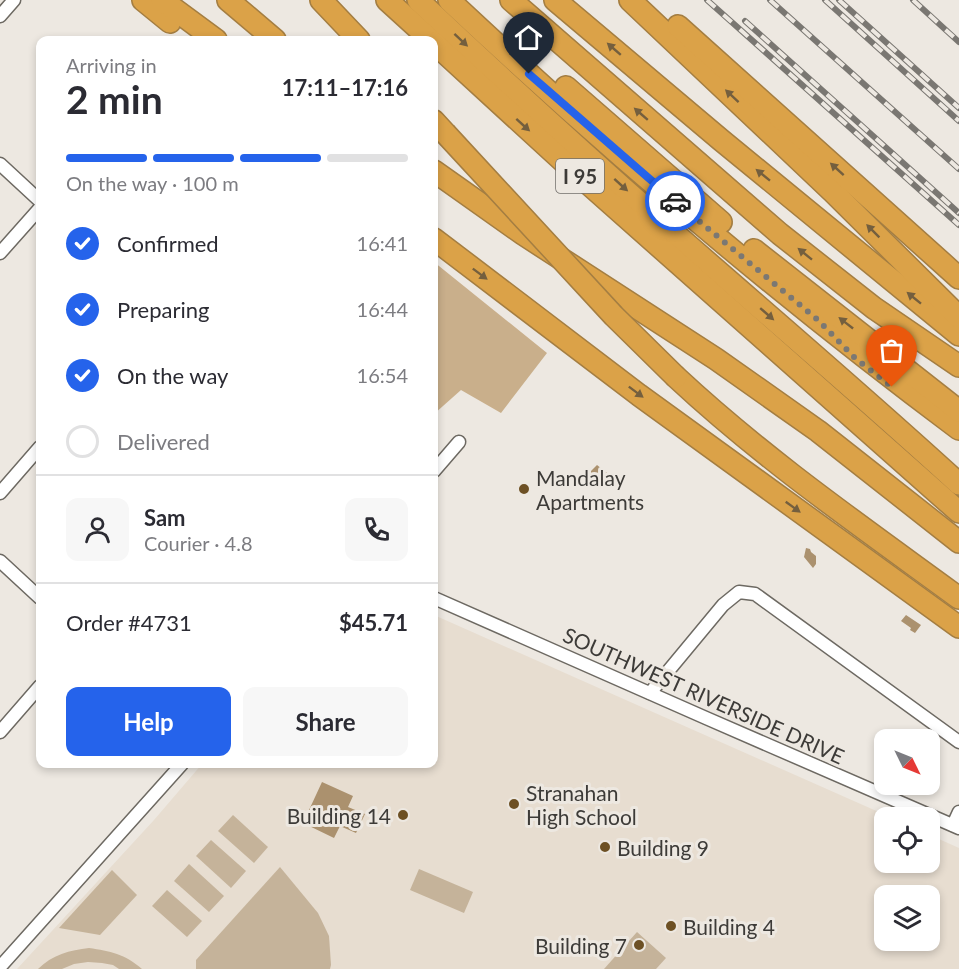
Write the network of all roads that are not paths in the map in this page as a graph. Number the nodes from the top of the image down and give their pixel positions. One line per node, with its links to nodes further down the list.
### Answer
1 (14, 0): 14 (street)
2 (143, 0): 15 (highway)
3 (162, 0): 16 (highway)
4 (228, 0): 17 (highway)
5 (321, 0): 18 (highway)
6 (387, 0): 19 (highway, I 95)
7 (418, 0): 37 (highway, one-way to 37)
8 (449, 0): 32 (highway)
9 (470, 0): 35 (highway, I 95, one-way to 9)
10 (510, 0): 34 (highway, one-way to 10)
11 (555, 0): 33 (highway, one-way to 11)
12 (630, 0): 31 (highway, one-way to 12)
13 (649, 0): 30 (highway, one-way to 13)
14 (0, 16)
15 (187, 36)
16 (211, 36)
17 (269, 36)
18 (355, 36)
19 (426, 36)
20 (438, 47): 45 (highway, I 95, one-way to 45)
21 (439, 127): 49 (highway, bridge)
22 (0, 164): 25 (street)
23 (438, 174): 27 (highway)
24 (438, 186): 27 (highway)
25 (36, 197)
26 (36, 212): 29 (street)
27 (524, 234): 46 (highway)
28 (438, 242): 51 (highway, one-way to 51)
29 (0, 253)
30 (959, 278)
31 (959, 317)
32 (818, 320): 36 (highway); 39 (highway)
33 (959, 335)
34 (959, 366)
35 (959, 411)
36 (959, 429)
37 (906, 435): 42 (highway); 43 (highway)
38 (459, 442): 41 (street)
39 (959, 442)
40 (36, 452): 44 (street)
41 (438, 466)
42 (959, 477)
43 (959, 484)
44 (0, 493)
45 (959, 512)
46 (959, 542)
47 (0, 561): 48 (street)
48 (36, 594)
49 (959, 598)
50 (438, 600): 53 (street, SOUTHWEST RIVERSIDE DRIVE)
51 (959, 627)
52 (36, 691): 54 (street)
53 (650, 693): 55 (street); 58 (street, SOUTHWEST RIVERSIDE DRIVE)
54 (0, 732)
55 (959, 742)
56 (178, 768): 59 (street)
57 (959, 812): 58 (street)
58 (956, 827)
59 (0, 967)

